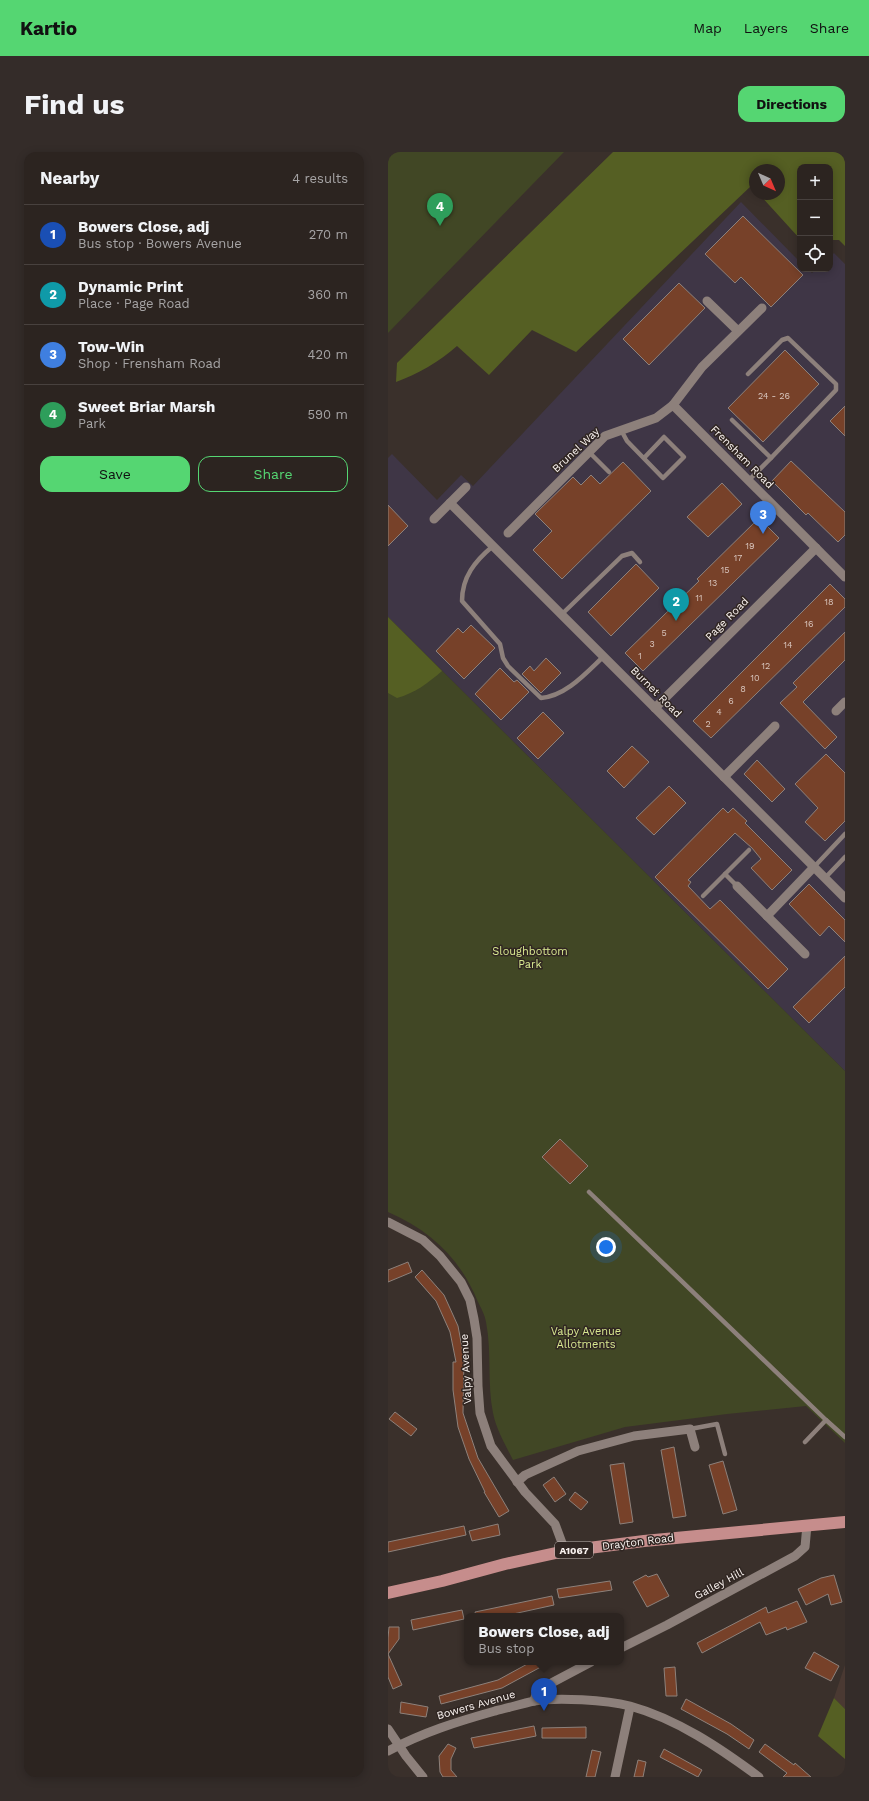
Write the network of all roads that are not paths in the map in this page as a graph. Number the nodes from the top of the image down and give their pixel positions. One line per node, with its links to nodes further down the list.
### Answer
1 (707, 301): 3 (street)
2 (762, 308): 3 (street, Brunel Way)
3 (737, 330): 5 (street, Brunel Way)
4 (748, 374): 10 (lane)
5 (673, 405): 7 (street, Brunel Way); 12 (street, Frensham Road)
6 (732, 420): 10 (lane)
7 (621, 430): 8 (street, Brunel Way); 9 (lane)
8 (589, 452): 11 (lane); 16 (street, Brunel Way)
9 (644, 458): 9 (lane)
10 (771, 458): 12 (lane)
11 (609, 472)
12 (749, 480): 18 (street, Frensham Road)
13 (466, 487): 14 (street)
14 (450, 503): 15 (street); 17 (street, Burnet Road)
15 (434, 519)
16 (508, 533)
17 (493, 546): 21 (street, Burnet Road); 22 (lane)
18 (816, 548): 20 (street, Frensham Road); 24 (street, Page Road)
19 (640, 562): 21 (lane)
20 (845, 577)
21 (561, 615): 22 (street, Burnet Road)
22 (603, 658): 24 (street, Burnet Road)
23 (845, 702): 25 (street)
24 (655, 708): 27 (street, Burnet Road)
25 (836, 711)
26 (775, 726): 27 (street)
27 (724, 777): 31 (street, Burnet Road)
28 (845, 834): 31 (lane)
29 (749, 850): 32 (lane)
30 (845, 857): 33 (lane)
31 (814, 867): 33 (street, Burnet Road); 37 (street)
32 (725, 874): 34 (lane); 35 (lane)
33 (825, 878): 36 (street, Burnet Road)
34 (737, 886): 37 (street)
35 (703, 896)
36 (845, 898)
37 (767, 916): 38 (street)
38 (805, 954)
39 (589, 1192): 41 (lane)
40 (388, 1222): 47 (street, Valpy Avenue)
41 (826, 1420): 43 (lane); 44 (lane)
42 (690, 1429): 45 (street); 46 (lane); 47 (street)
43 (845, 1437)
44 (805, 1442)
45 (695, 1447)
46 (725, 1454)
47 (517, 1482): 50 (street, Valpy Avenue)
48 (845, 1522): 49 (main road, Drayton Road / A1067)
49 (807, 1525): 50 (main road, Drayton Road / A1067); 52 (street, Galley Hill)
50 (565, 1551): 51 (main road, Drayton Road / A1067)
51 (388, 1593)
52 (624, 1646)
53 (585, 1665): 54 (street)
54 (534, 1701): 55 (street, Bowers Avenue); 57 (street, Bowers Avenue)
55 (630, 1706): 60 (street); 61 (street, Bowers Avenue)
56 (388, 1729): 57 (street)
57 (398, 1745): 58 (street, Bowers Avenue); 59 (street)
58 (388, 1751)
59 (423, 1777)
60 (615, 1777)
61 (759, 1777)

